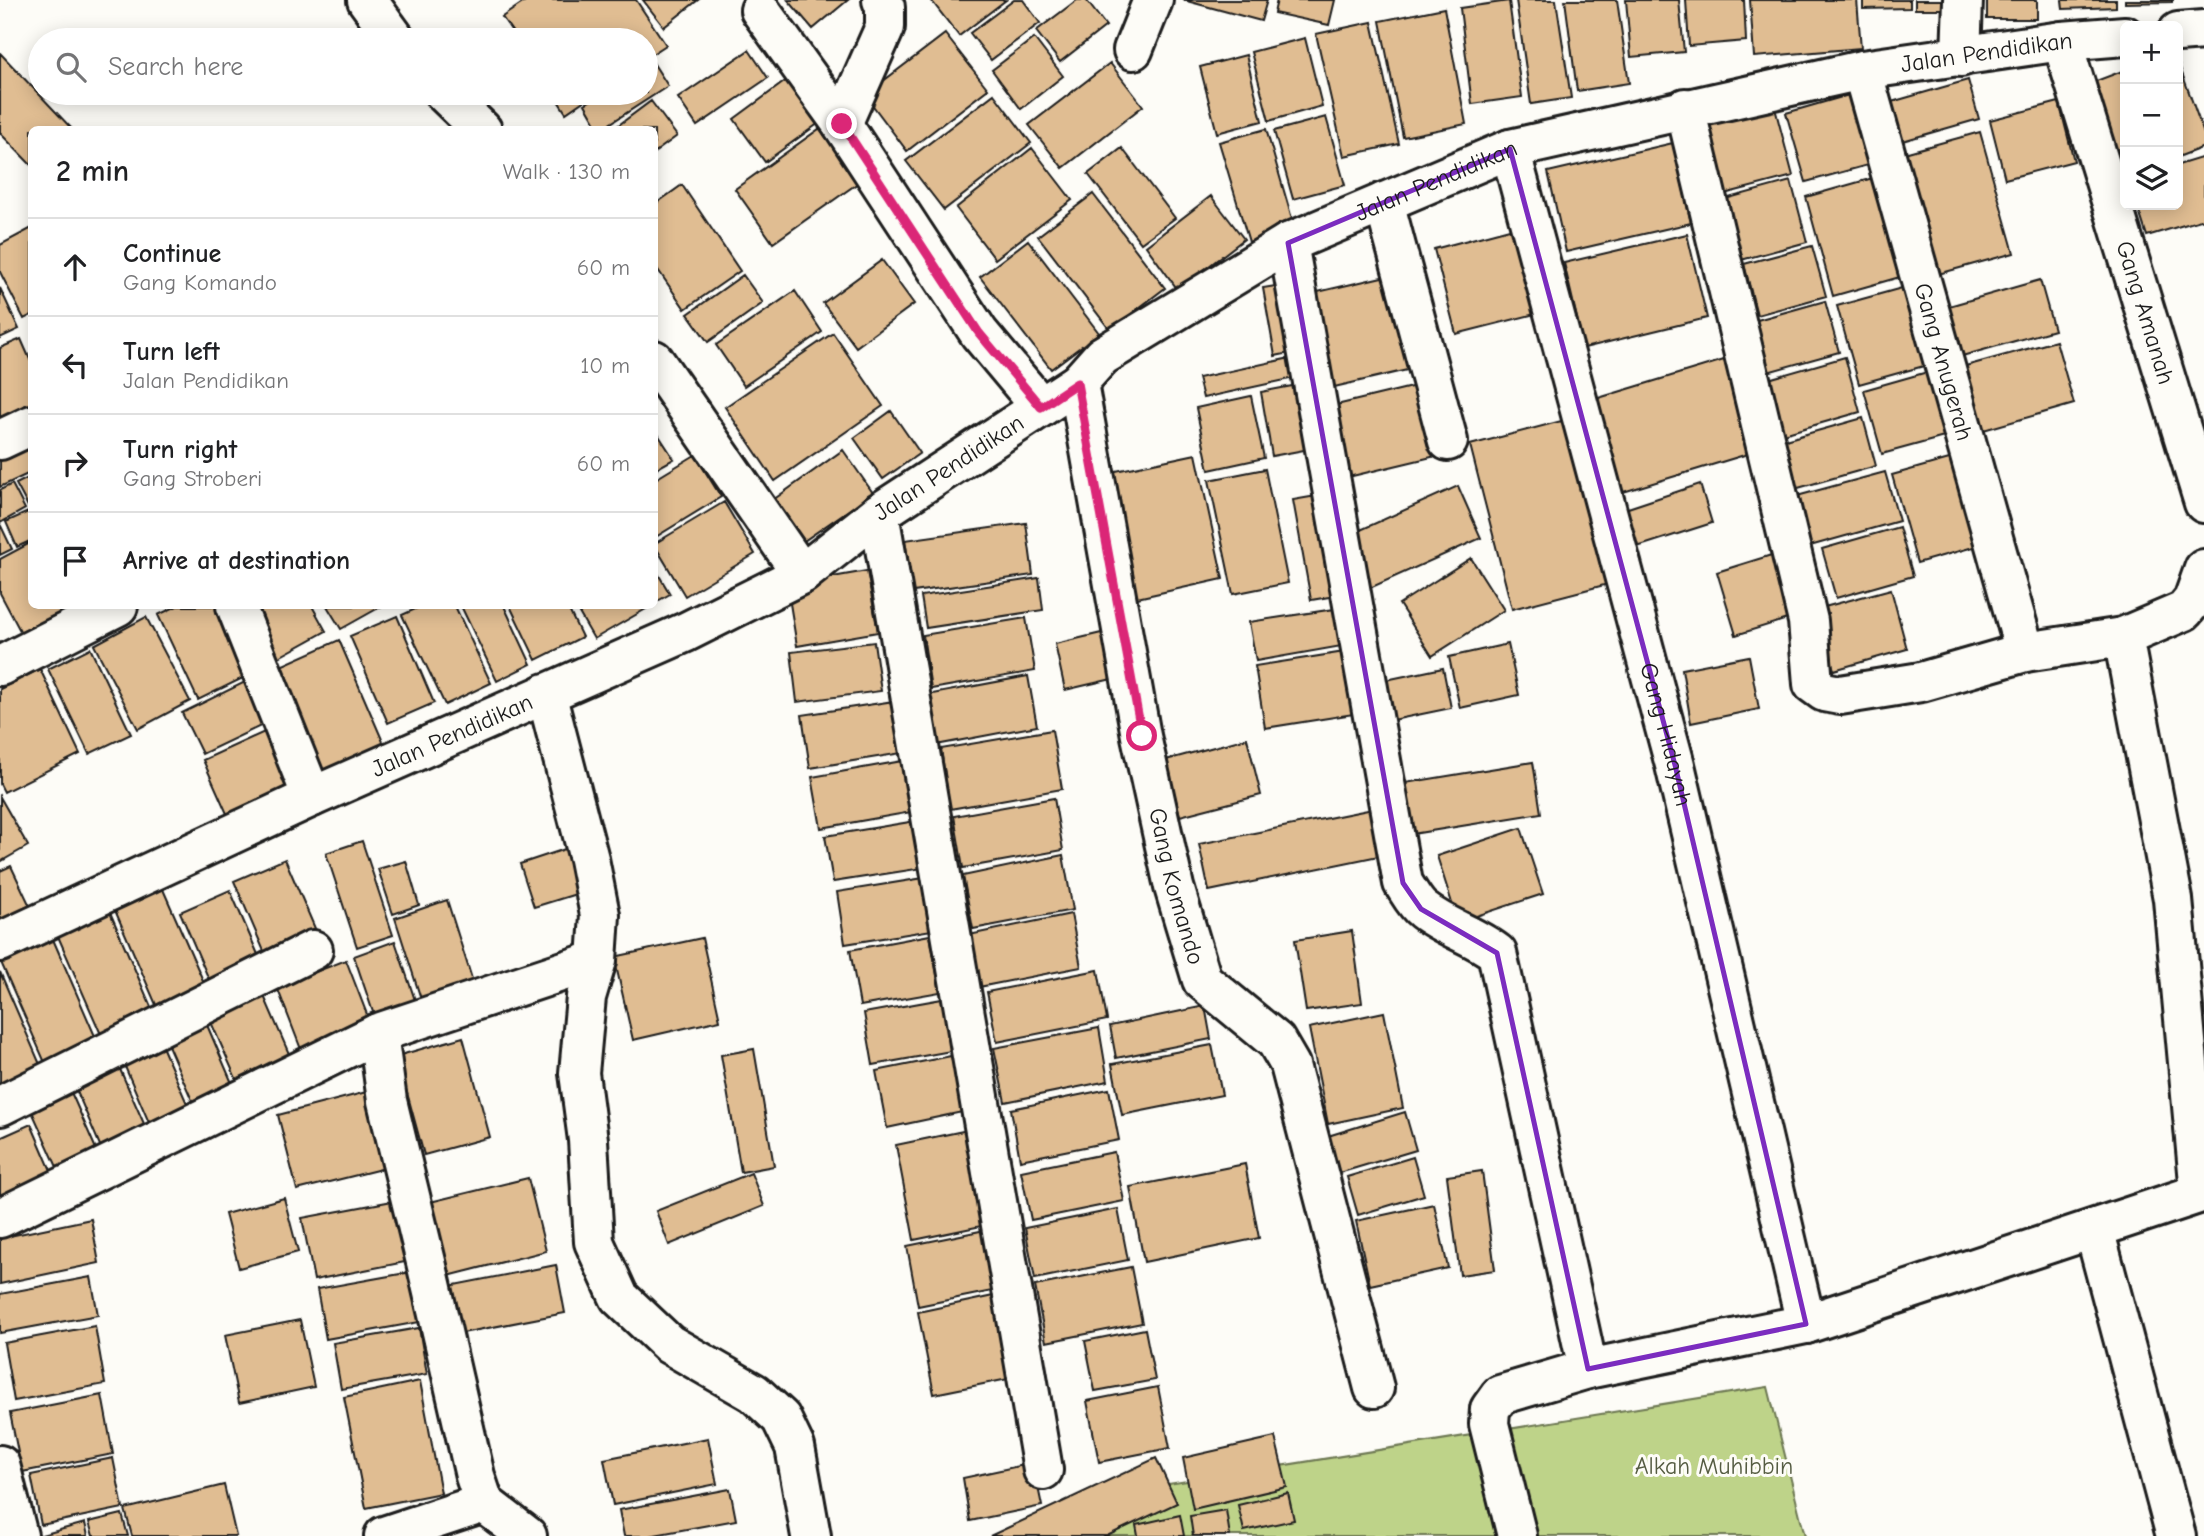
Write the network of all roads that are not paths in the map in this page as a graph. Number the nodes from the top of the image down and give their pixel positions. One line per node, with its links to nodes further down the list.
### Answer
1 (368, 0): 6 (street)
2 (882, 0): 16 (street)
3 (1153, 0): 11 (street)
4 (1963, 0): 12 (street)
5 (760, 10): 16 (street)
6 (388, 28)
7 (2204, 30): 8 (street)
8 (2183, 32)
9 (2120, 36): 10 (street, Jalan Pendidikan)
10 (2063, 41): 12 (street, Jalan Pendidikan); 27 (street, Gang Amanah)
11 (1133, 50)
12 (1961, 57): 13 (street, Jalan Pendidikan)
13 (1862, 71): 15 (street, Jalan Pendidikan); 34 (street, Gang Anugerah)
14 (456, 105): 17 (street)
15 (1685, 108): 18 (street, Jalan Pendidikan); 34 (street)
16 (842, 124): 23 (street)
17 (478, 126)
18 (1510, 149): 19 (street, Jalan Pendidikan); 46 (street, Gang Hidayah)
19 (1384, 202): 20 (street, Jalan Pendidikan); 26 (street)
20 (1288, 243): 22 (street, Jalan Pendidikan); 47 (street)
21 (658, 366): 30 (street)
22 (1077, 383): 23 (street, Jalan Pendidikan); 48 (street, Gang Komando)
23 (1041, 407): 28 (street, Jalan Pendidikan)
24 (28, 427): 25 (street)
25 (0, 440)
26 (1448, 441)
27 (2204, 503)
28 (879, 513): 30 (street, Jalan Pendidikan); 50 (street)
29 (2204, 569): 33 (street)
30 (802, 574): 36 (street, Jalan Pendidikan)
31 (112, 609): 35 (street)
32 (237, 609): 37 (street)
33 (2123, 637): 34 (street); 43 (street)
34 (2025, 652)
35 (0, 666)
36 (545, 693): 37 (street, Jalan Pendidikan); 40 (street)
37 (312, 797): 38 (street, Jalan Pendidikan)
38 (0, 942)
39 (313, 950): 42 (street)
40 (597, 960): 41 (street); 55 (street)
41 (378, 1033): 44 (street); 51 (street)
42 (0, 1106)
43 (2202, 1193): 45 (street)
44 (0, 1218)
45 (2094, 1228): 46 (street); 57 (street)
46 (1806, 1324): 47 (street)
47 (1588, 1368): 56 (street)
48 (1374, 1388)
49 (0, 1465): 52 (street)
50 (1043, 1469)
51 (484, 1503): 53 (street); 54 (street)
52 (18, 1536)
53 (384, 1536)
54 (527, 1536)
55 (811, 1536)
56 (1517, 1536)
57 (2176, 1536)

